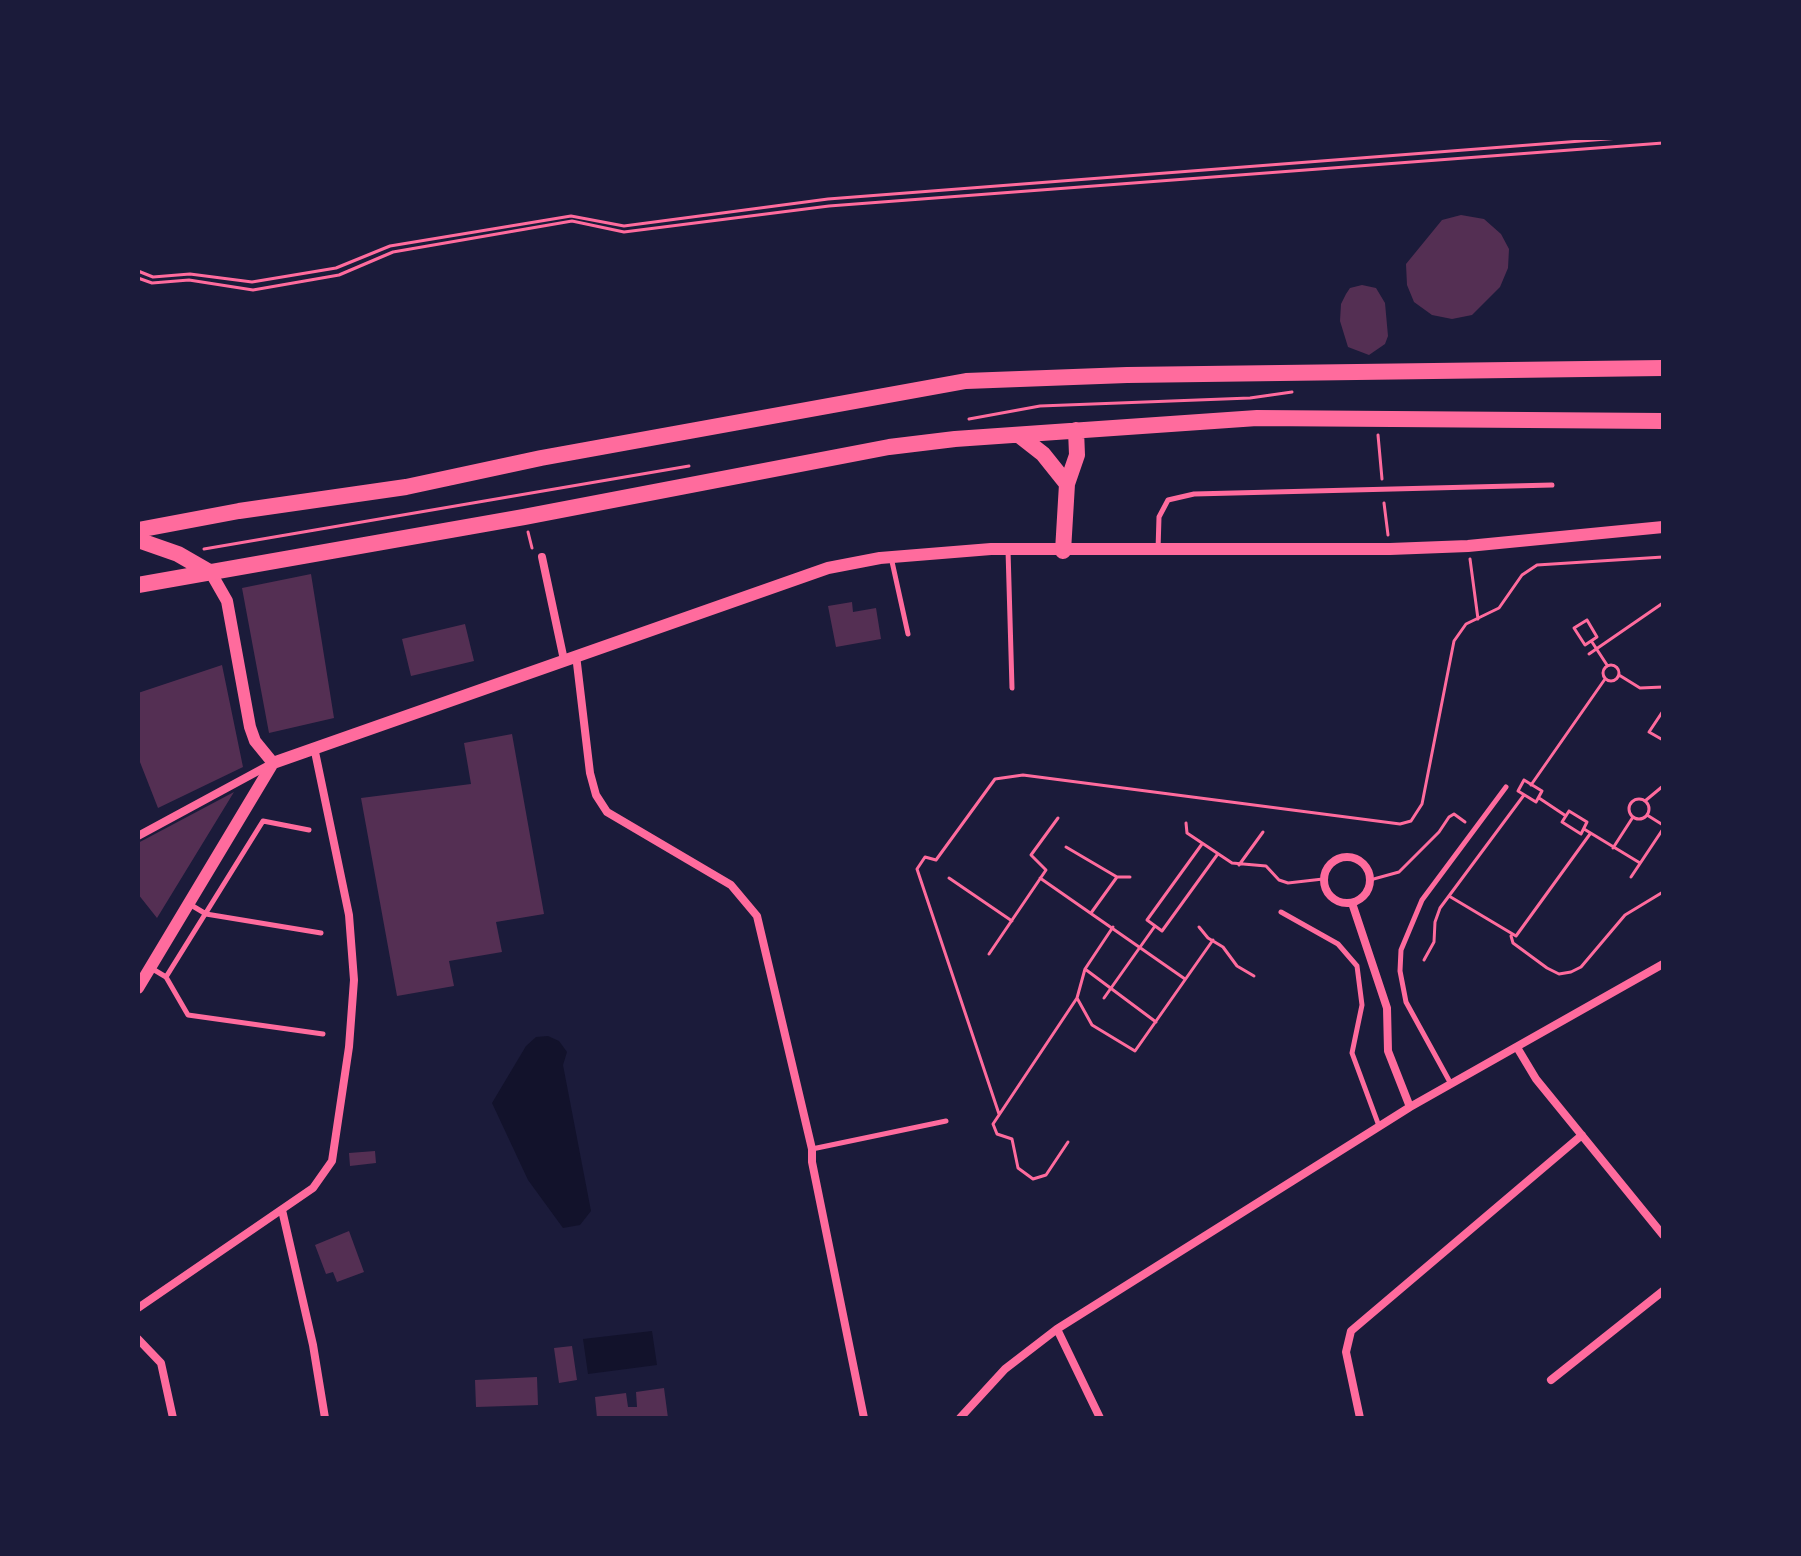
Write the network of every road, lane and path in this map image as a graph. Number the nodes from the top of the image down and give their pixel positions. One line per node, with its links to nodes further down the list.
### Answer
1 (1620, 138): 3 (path)
2 (1663, 143): 4 (path)
3 (138, 271)
4 (138, 278)
5 (1663, 368): 12 (main road)
6 (1663, 421): 7 (main road)
7 (1076, 430): 8 (main road); 9 (main road)
8 (1020, 436): 9 (main road); 21 (main road)
9 (1067, 484): 16 (main road)
10 (1552, 485): 17 (lane)
11 (1663, 527): 14 (street)
12 (138, 530)
13 (138, 540): 21 (main road)
14 (1468, 546): 17 (street); 24 (path)
15 (1008, 549): 16 (street); 18 (street); 34 (lane)
16 (1063, 551): 17 (street)
17 (1158, 551)
18 (891, 556): 25 (lane); 29 (street)
19 (542, 557): 29 (street)
20 (1663, 557): 24 (path)
21 (211, 573): 22 (main road); 38 (street)
22 (138, 585)
23 (1663, 603): 27 (path)
24 (1478, 619): 103 (path)
25 (908, 634)
26 (1591, 640): 26 (path); 27 (path)
27 (1597, 649): 28 (path); 30 (path)
28 (1589, 654)
29 (570, 658): 37 (street); 108 (street)
30 (1607, 665): 31 (path); 32 (path)
31 (1619, 675): 32 (path); 33 (path)
32 (1605, 679): 39 (path)
33 (1663, 687)
34 (1012, 688)
35 (1663, 711): 36 (path)
36 (1663, 740)
37 (314, 747): 38 (street); 109 (street)
38 (273, 763): 56 (street); 74 (street)
39 (1531, 785): 42 (path); 43 (path)
40 (1663, 786): 44 (path)
41 (1506, 787): 51 (lane)
42 (1524, 795): 43 (path); 57 (path)
43 (1539, 798): 46 (path)
44 (1645, 802): 45 (path); 47 (path)
45 (1647, 815): 47 (path); 50 (path)
46 (1566, 816): 52 (path); 52 (path)
47 (1633, 817): 60 (path)
48 (1058, 818): 68 (path)
49 (1186, 823): 58 (path)
50 (1663, 827): 62 (path)
51 (1476, 829): 57 (path); 70 (path); 101 (lane)
52 (1584, 829): 55 (path)
53 (309, 830): 77 (lane)
54 (1263, 832): 63 (path)
55 (1590, 834): 60 (path); 83 (path)
56 (138, 836)
57 (1491, 840): 72 (path)
58 (1202, 844): 61 (path); 79 (path)
59 (1066, 847): 64 (path)
60 (1613, 848): 62 (path)
61 (1217, 855): 63 (path); 79 (path)
62 (1640, 863): 66 (path)
63 (1239, 865): 69 (path)
64 (1117, 877): 65 (path); 76 (path)
65 (1130, 877)
66 (1631, 877)
67 (949, 878): 78 (path)
68 (1040, 878): 76 (path); 78 (path)
69 (1323, 879): 70 (street); 73 (street)
70 (1370, 880): 73 (street)
71 (1663, 892): 83 (path)
72 (1449, 896): 83 (path); 87 (path)
73 (1352, 903): 102 (street)
74 (191, 905): 77 (lane); 89 (street)
75 (1281, 912): 105 (lane)
76 (1091, 913): 80 (path)
77 (206, 914): 82 (lane); 92 (lane)
78 (1012, 921): 86 (path)
79 (1155, 926): 85 (path)
80 (1113, 927): 85 (path); 90 (path)
81 (1199, 927): 84 (path)
82 (321, 933)
83 (1511, 936)
84 (1213, 940): 91 (path); 93 (path)
85 (1140, 947): 93 (path); 95 (path)
86 (989, 954)
87 (1424, 960)
88 (1663, 964): 100 (street)
89 (151, 968): 92 (lane); 94 (street)
90 (1085, 969): 95 (path); 96 (path)
91 (1254, 976)
92 (166, 977): 99 (lane)
93 (1186, 980): 98 (path)
94 (138, 988)
95 (1111, 988): 97 (path); 98 (path)
96 (1077, 998): 98 (path); 103 (path)
97 (1104, 998)
98 (1156, 1022)
99 (323, 1034)
100 (1518, 1049): 101 (street); 106 (street)
101 (1452, 1085): 102 (street)
102 (1410, 1107): 105 (street)
103 (999, 1114): 107 (path)
104 (946, 1121): 108 (lane)
105 (1379, 1127): 113 (street)
106 (1582, 1135): 110 (street); 121 (street)
107 (1068, 1142)
108 (812, 1149): 118 (street)
109 (282, 1210): 112 (street); 117 (street)
110 (1663, 1235)
111 (1663, 1291): 115 (street)
112 (138, 1308)
113 (1057, 1329): 119 (street); 120 (street)
114 (138, 1339): 116 (street)
115 (1551, 1380)
116 (173, 1418)
117 (325, 1418)
118 (864, 1418)
119 (960, 1418)
120 (1100, 1418)
121 (1360, 1418)

